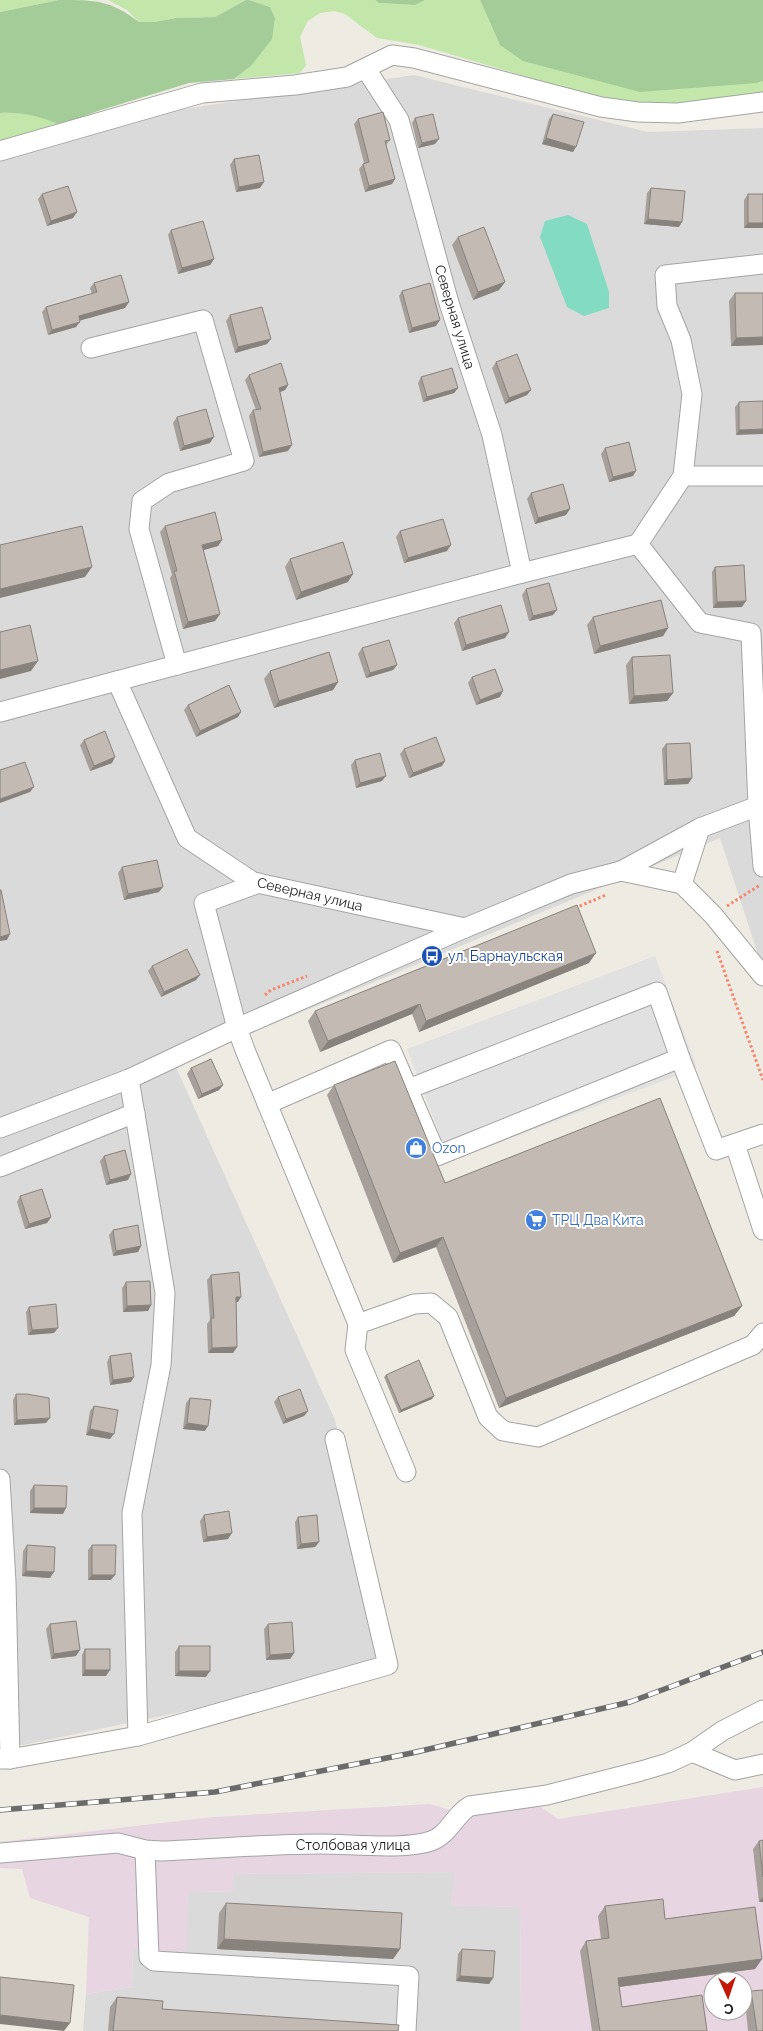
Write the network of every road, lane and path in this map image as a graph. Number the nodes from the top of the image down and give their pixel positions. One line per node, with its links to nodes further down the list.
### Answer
1 (366, 69): 2 (street); 3 (street); 9 (street, Северная улица)
2 (763, 102)
3 (0, 151)
4 (763, 264): 6 (street)
5 (92, 348): 11 (street)
6 (683, 476): 7 (street); 8 (street)
7 (763, 476)
8 (638, 544): 9 (street); 10 (street)
9 (522, 573): 11 (street)
10 (757, 632): 14 (street)
11 (177, 665): 12 (street)
12 (117, 681): 13 (street); 19 (street, Северная улица)
13 (0, 712)
14 (760, 806): 15 (street); 16 (street)
15 (700, 828): 17 (street); 20 (street)
16 (763, 867)
17 (622, 871): 20 (street); 24 (street)
18 (763, 882): 23 (path)
19 (258, 883): 24 (street, Северная улица); 27 (street)
20 (682, 884): 23 (street)
21 (610, 894): 22 (path)
22 (574, 908)
23 (713, 915): 26 (street)
24 (465, 928): 27 (street)
25 (716, 946): 30 (path)
26 (763, 976)
27 (237, 1028): 29 (street); 32 (street)
28 (680, 1058): 31 (street); 31 (street); 36 (street)
29 (129, 1079): 33 (street); 34 (street)
30 (763, 1080)
31 (408, 1089): 32 (street)
32 (267, 1104): 39 (street)
33 (135, 1113): 37 (street); 45 (street)
34 (0, 1128)
35 (763, 1134): 36 (street)
36 (735, 1144): 38 (street)
37 (0, 1167)
38 (763, 1230)
39 (358, 1324): 40 (street); 42 (street)
40 (763, 1334)
41 (335, 1439): 45 (street)
42 (406, 1472)
43 (0, 1479): 47 (street)
44 (763, 1710): 46 (street, Столбовая улица)
45 (138, 1736): 47 (street)
46 (692, 1752): 48 (street); 49 (street, Столбовая улица)
47 (5, 1759)
48 (763, 1764)
49 (145, 1850): 50 (street, Столбовая улица); 51 (street)
50 (0, 1853)
51 (406, 2031)

